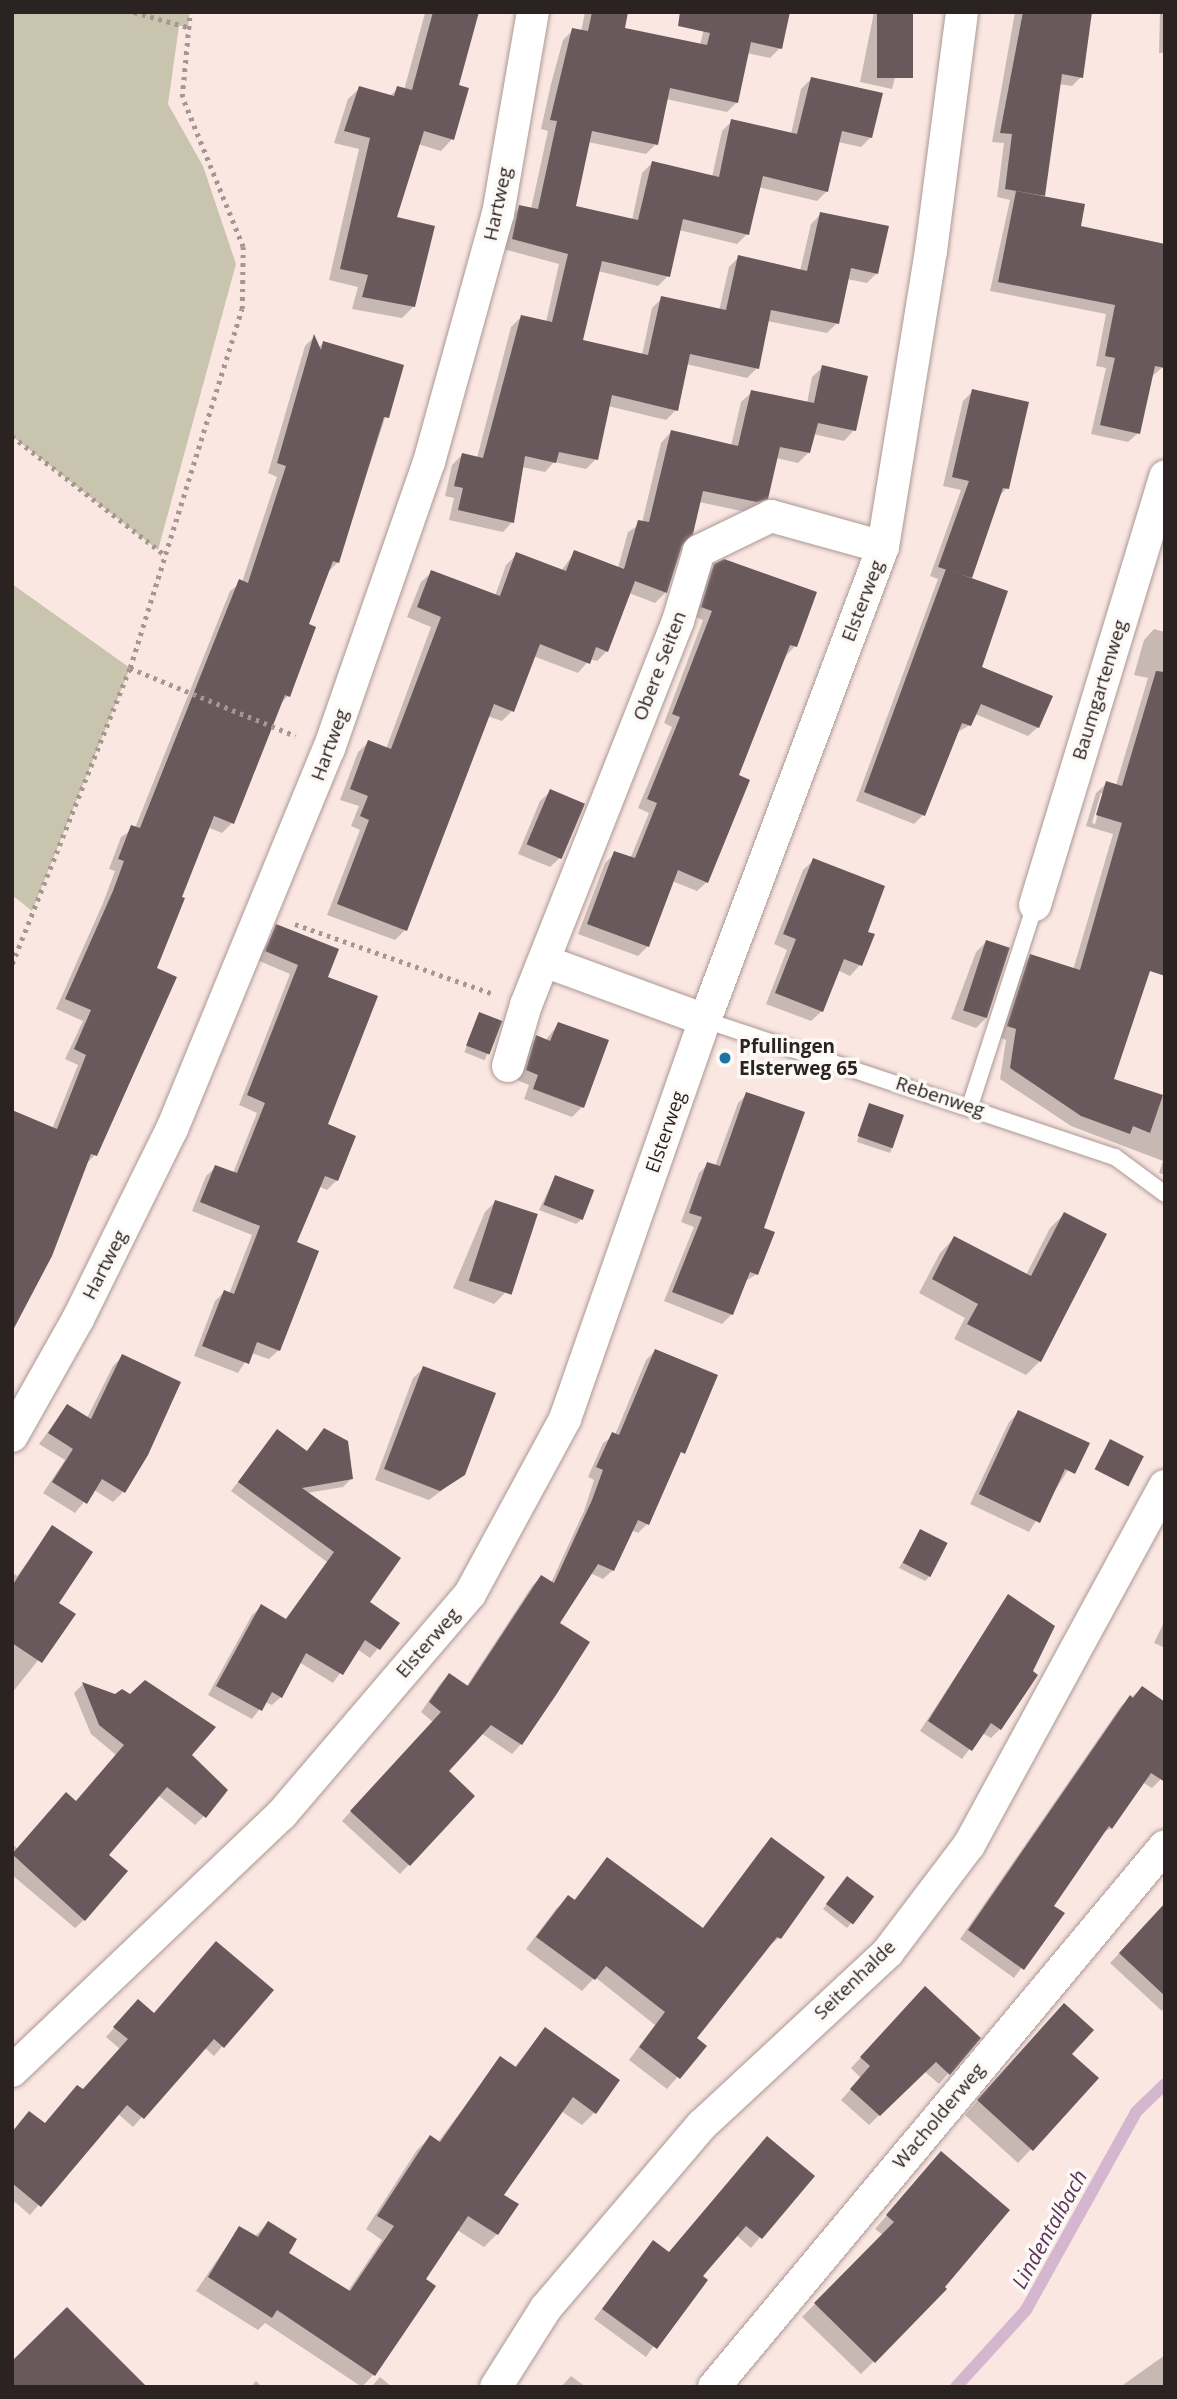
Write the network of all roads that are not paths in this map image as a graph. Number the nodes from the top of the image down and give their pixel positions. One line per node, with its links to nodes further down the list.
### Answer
1 (533, 12): 11 (street, Hartweg)
2 (962, 12): 4 (street, Elsterweg)
3 (1165, 476): 5 (street, Baumgartenweg)
4 (883, 547): 6 (street, Obere Seiten); 7 (street, Elsterweg)
5 (1035, 905): 9 (lane)
6 (544, 961): 7 (street); 8 (street, Obere Seiten)
7 (705, 1020): 9 (lane, Rebenweg); 14 (street, Elsterweg)
8 (508, 1066)
9 (970, 1106): 10 (lane, Rebenweg)
10 (1165, 1194)
11 (12, 1436)
12 (1165, 1486): 15 (street, Seitenhalde)
13 (1165, 1846): 16 (street, Wacholderweg)
14 (12, 2071)
15 (496, 2387)
16 (714, 2387)

